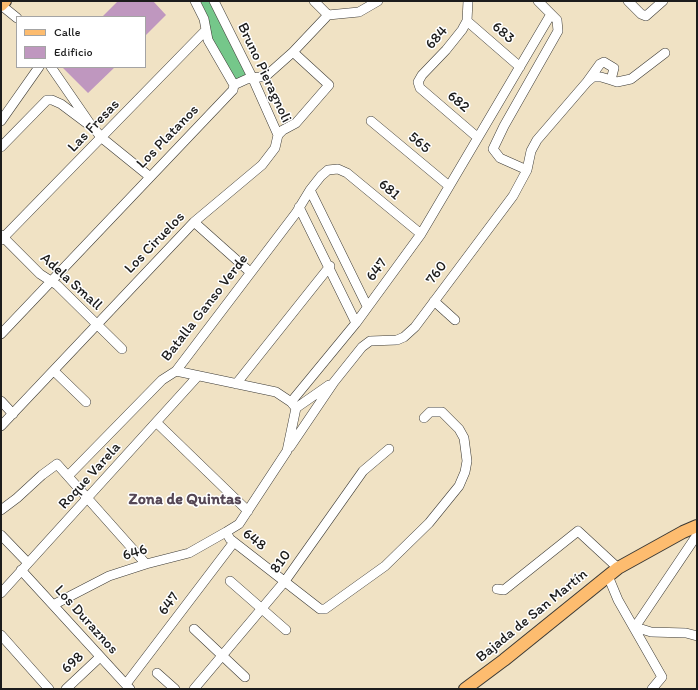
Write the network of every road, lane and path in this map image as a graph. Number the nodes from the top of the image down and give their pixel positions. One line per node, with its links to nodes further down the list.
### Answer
1 (5, 1): 10 (main road)
2 (195, 1): 15 (street)
3 (214, 1): 21 (street, Bruno Pieragnoli)
4 (378, 1): 12 (street)
5 (468, 1): 14 (street, 684)
6 (538, 1): 11 (street)
7 (628, 1): 8 (street)
8 (663, 1)
9 (318, 3): 12 (street)
10 (1, 5): 13 (street)
11 (551, 14): 18 (street, 647); 34 (street)
12 (328, 15): 16 (street)
13 (16, 17)
14 (467, 21): 18 (street, 683); 25 (street, 684)
15 (206, 30): 24 (street); 31 (street, Las Fresas)
16 (293, 52): 21 (street); 29 (street)
17 (665, 53): 22 (street)
18 (520, 67): 30 (street, 647)
19 (39, 68): 26 (street)
20 (52, 68): 28 (street)
21 (254, 79): 24 (street); 29 (street, Bruno Pieragnoli)
22 (611, 80): 23 (street); 23 (street, 760)
23 (587, 82): 34 (street, 760)
24 (234, 85): 35 (street, Los Platanos)
25 (420, 88): 30 (street, 682)
26 (1, 121)
27 (370, 121): 36 (street, 565)
28 (93, 128): 31 (street); 32 (street)
29 (278, 135): 39 (street, Los Ciruelos)
30 (478, 137): 36 (street, 647)
31 (102, 138): 35 (street); 41 (street, Las Fresas)
32 (1, 147)
33 (338, 169): 37 (street, Batalla Ganso Verde); 40 (street, 681)
34 (527, 170): 45 (street, 760)
35 (149, 176): 44 (street, Los Platanos)
36 (449, 186): 40 (street, 647)
37 (310, 190): 38 (street, Batalla Ganso Verde); 46 (street)
38 (299, 207): 42 (street); 43 (street, Batalla Ganso Verde)
39 (194, 222): 43 (street); 49 (street, Los Ciruelos)
40 (421, 234): 46 (street, 647)
41 (2, 237): 44 (street, Adela Small)
42 (330, 266): 48 (street); 56 (street)
43 (250, 272): 53 (street, Batalla Ganso Verde)
44 (51, 280): 49 (street, Adela Small); 50 (street, Los Platanos)
45 (434, 301): 47 (street); 55 (street, 760)
46 (367, 306): 48 (street, 647)
47 (456, 320)
48 (356, 322): 59 (street, 647)
49 (97, 325): 51 (street, Adela Small); 52 (street, Los Ciruelos)
50 (1, 334)
51 (122, 349)
52 (54, 371): 58 (street); 60 (street, Los Ciruelos)
53 (176, 371): 54 (street); 66 (street, Batalla Ganso Verde)
54 (198, 376): 56 (street); 62 (street, Roque Varela)
55 (334, 382): 59 (street); 65 (street, 760)
56 (236, 384): 59 (street)
57 (1, 402): 60 (street)
58 (86, 402)
59 (294, 405): 65 (street, 647)
60 (13, 414): 63 (street, Los Ciruelos)
61 (424, 418): 79 (street, 648)
62 (157, 422): 67 (street, Roque Varela); 69 (street)
63 (1, 426)
64 (388, 449): 79 (street, 810)
65 (287, 451): 69 (street, 647)
66 (68, 476): 67 (street); 68 (street)
67 (88, 498): 74 (street, Roque Varela); 75 (street)
68 (1, 510)
69 (248, 511): 71 (street, 647)
70 (696, 528): 76 (main road, Bajada de San Martín); 85 (street)
71 (226, 532): 73 (street, 648); 75 (street, 646)
72 (1, 535): 74 (street)
73 (234, 542): 79 (street, 648); 94 (street, 647)
74 (28, 563): 77 (street, Roque Varela)
75 (146, 564): 83 (street, 646)
76 (618, 568): 78 (main road, Bajada de San Martín); 81 (street)
77 (21, 570): 82 (street, Roque Varela); 83 (street, Los Duraznos)
78 (608, 576): 85 (street); 99 (main road, Bajada de San Martín)
79 (285, 581): 84 (street, 810)
80 (230, 582): 84 (street)
81 (498, 589)
82 (1, 593)
83 (53, 605): 91 (street, Los Duraznos)
84 (262, 609): 87 (street); 90 (street, 810)
85 (635, 627): 89 (street); 100 (street)
86 (194, 629): 90 (street)
87 (286, 630)
88 (1, 635): 95 (street)
89 (697, 636)
90 (222, 655): 93 (street); 98 (street, 810)
91 (100, 657): 94 (street, Los Duraznos); 96 (street, 698)
92 (157, 673): 97 (street)
93 (245, 677)
94 (128, 686)
95 (49, 689)
96 (66, 689)
97 (175, 689)
98 (194, 689)
99 (465, 689)
100 (652, 689)

